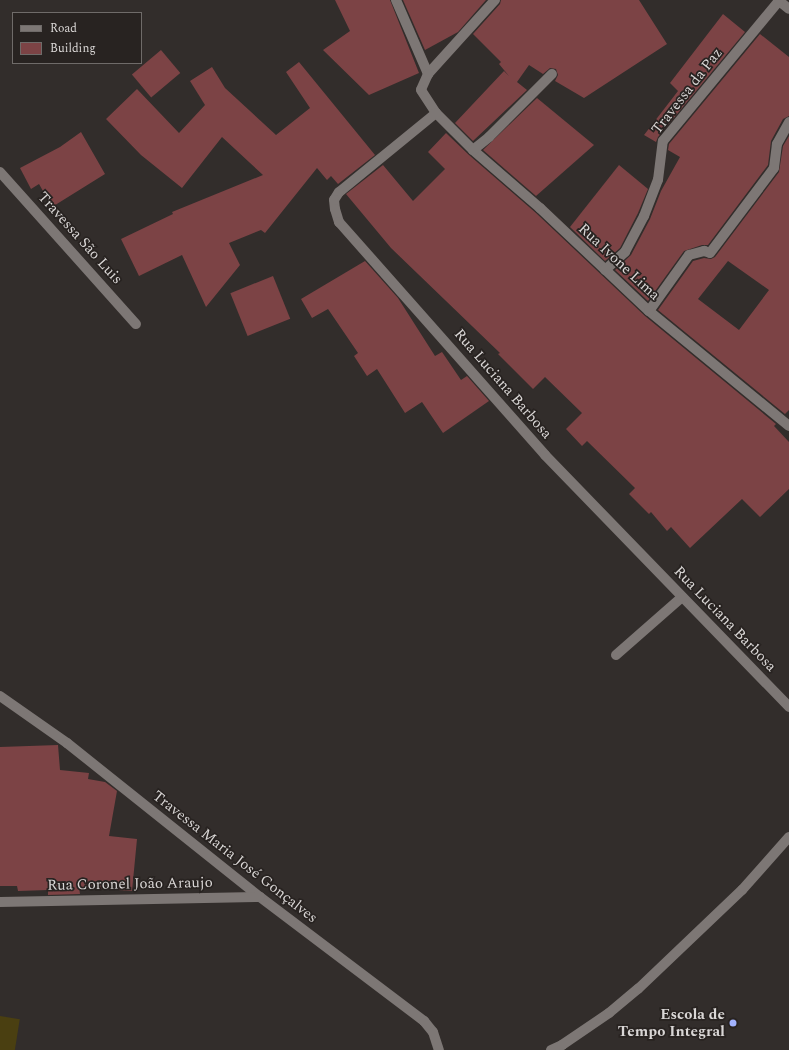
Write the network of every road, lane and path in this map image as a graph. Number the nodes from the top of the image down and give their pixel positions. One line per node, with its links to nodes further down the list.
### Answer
1 (396, 0): 5 (street)
2 (495, 0): 5 (street)
3 (779, 1): 4 (street); 11 (street, Travessa da Paz)
4 (789, 9)
5 (428, 74): 7 (street)
6 (552, 74): 9 (street)
7 (436, 113): 9 (street, Rua Ivone Lima); 15 (street, Rua Luciana Barbosa)
8 (789, 122): 12 (street)
9 (473, 150): 11 (street, Rua Ivone Lima)
10 (0, 172): 13 (street, Travessa São Luis)
11 (605, 270): 12 (street, Rua Ivone Lima)
12 (649, 311): 14 (street, Rua Ivone Lima)
13 (136, 324)
14 (789, 426)
15 (682, 597): 16 (street); 18 (street, Rua Luciana Barbosa)
16 (616, 655)
17 (0, 696): 20 (street, Travessa Maria José Gonçalves)
18 (789, 707)
19 (789, 837): 23 (street)
20 (260, 896): 21 (street, Rua Coronel João Araujo); 22 (street, Travessa Maria José Gonçalves)
21 (0, 902)
22 (439, 1050)
23 (551, 1050)

